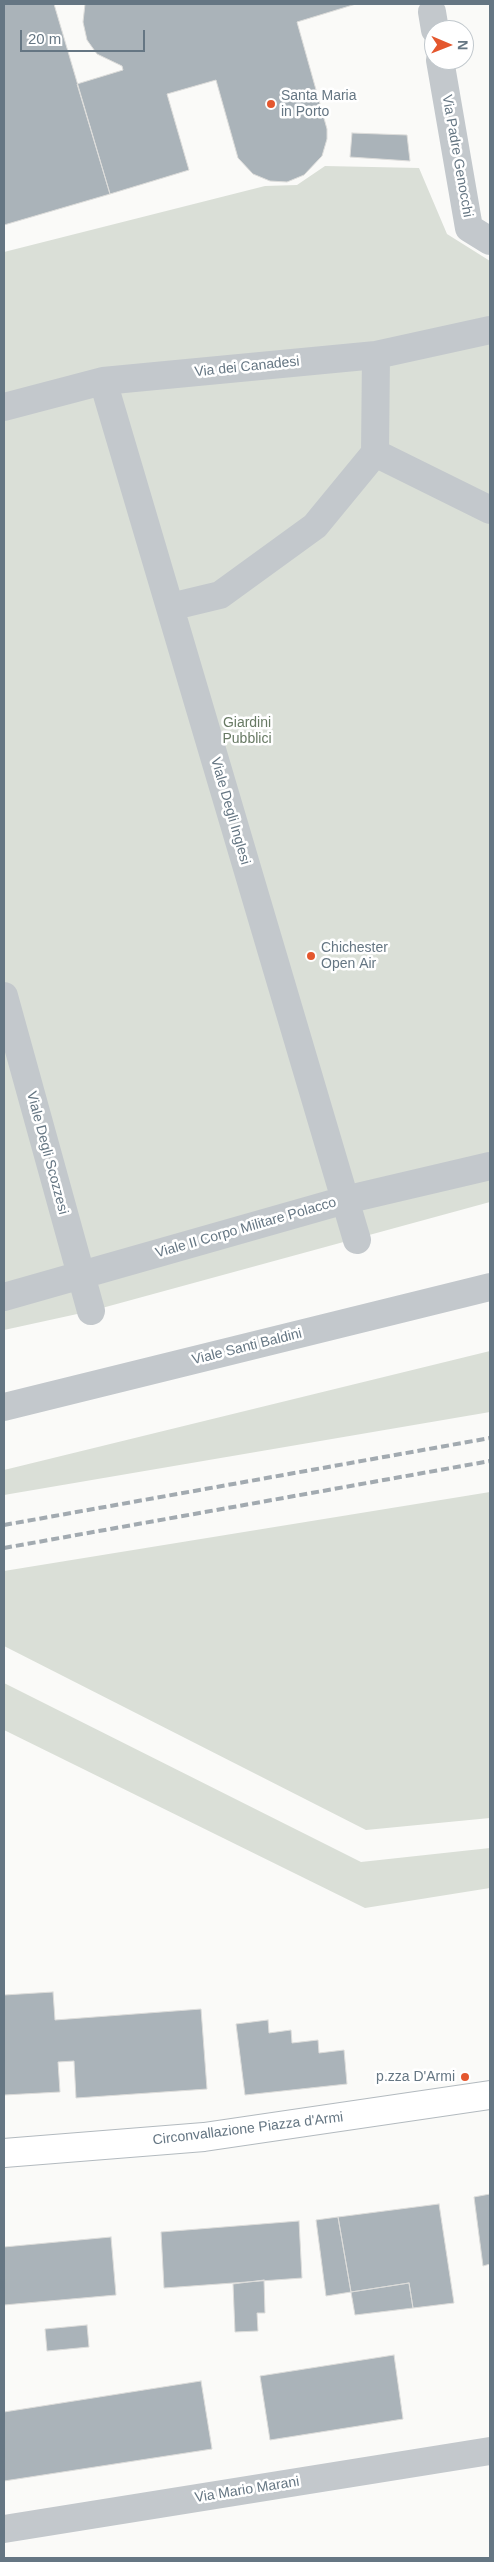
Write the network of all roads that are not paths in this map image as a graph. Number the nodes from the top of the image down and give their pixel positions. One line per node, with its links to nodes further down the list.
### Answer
1 (442, 70): 2 (street, Via Padre Genocchi)
2 (490, 241)
3 (490, 330): 4 (street, Via dei Canadesi)
4 (376, 355): 5 (street, Via dei Canadesi); 7 (street)
5 (103, 382): 6 (street, Via dei Canadesi); 9 (street, Viale Degli Inglesi)
6 (4, 407)
7 (375, 452): 8 (street); 9 (street)
8 (490, 510)
9 (170, 607): 13 (street, Viale Degli Inglesi)
10 (4, 996): 11 (street, Viale Degli Scozzesi)
11 (11, 1051): 15 (street, Viale Degli Scozzesi)
12 (490, 1166): 13 (street, Viale II Corpo Militare Polacco)
13 (345, 1200): 14 (street, Viale Degli Inglesi); 15 (street, Viale II Corpo Militare Polacco)
14 (357, 1240)
15 (81, 1276): 17 (street, Viale II Corpo Militare Polacco); 18 (street, Viale Degli Scozzesi)
16 (490, 1288): 19 (street, Viale Santi Baldini)
17 (4, 1297)
18 (91, 1311)
19 (4, 1407)
20 (490, 2095): 21 (street, Circonvallazione Piazza d'Armi)
21 (4, 2153)
22 (490, 2452): 23 (street, Via Mario Marani)
23 (4, 2529)

